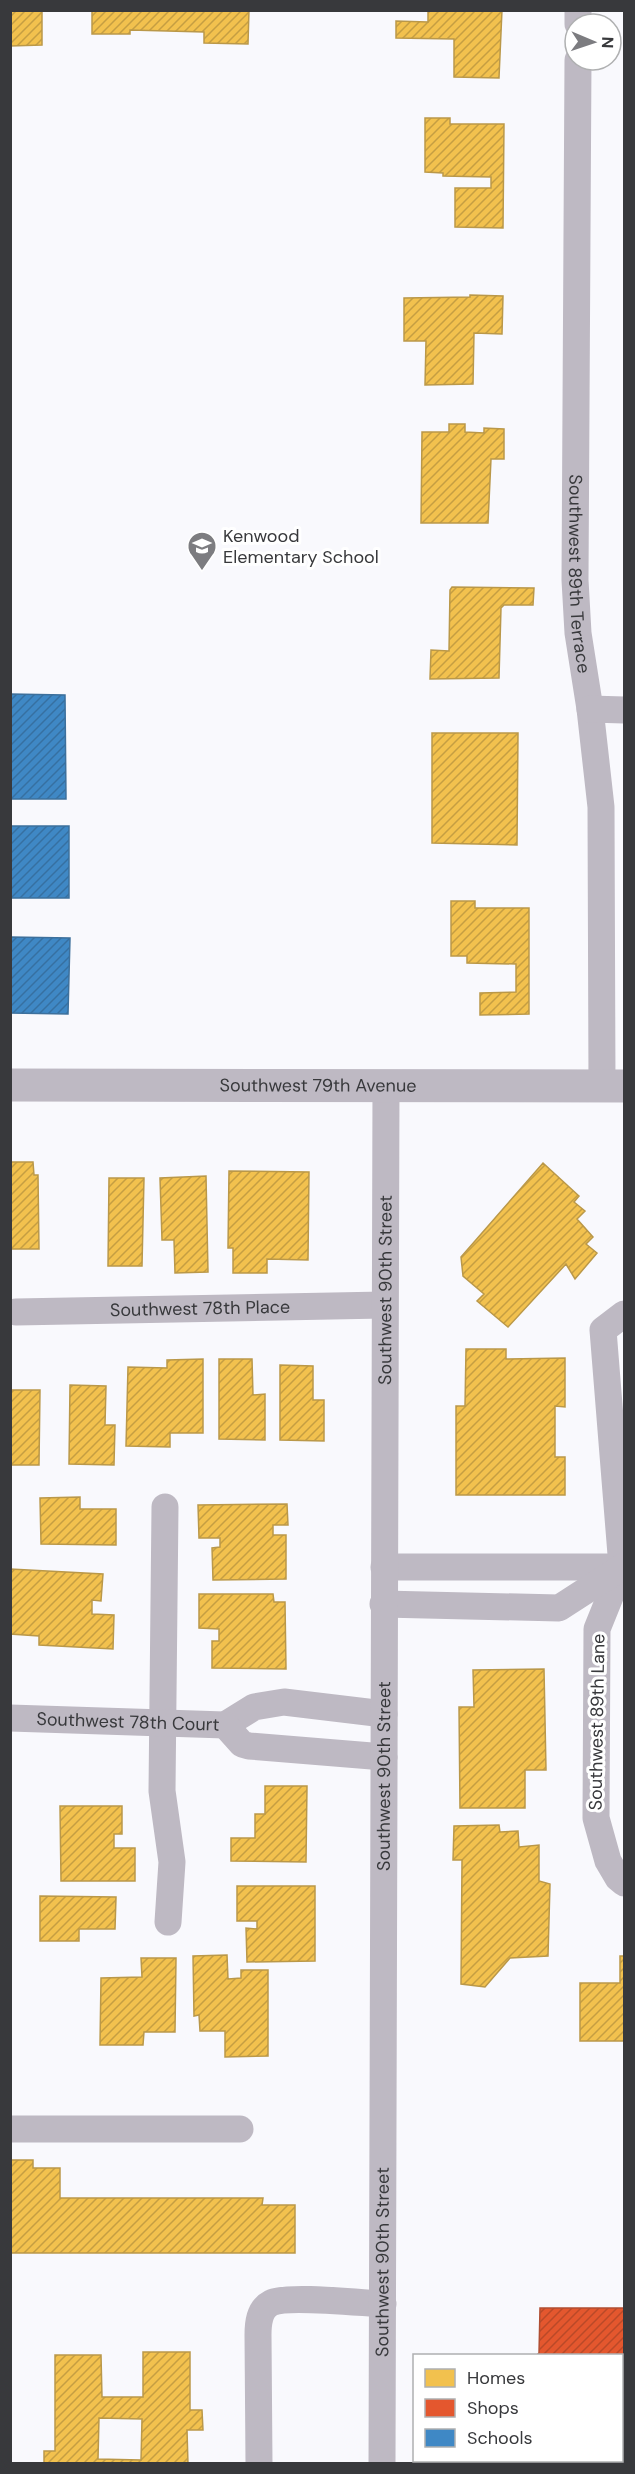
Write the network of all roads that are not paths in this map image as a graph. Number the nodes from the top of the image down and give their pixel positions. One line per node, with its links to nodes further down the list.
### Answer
1 (578, 72): 2 (street, Southwest 89th Terrace)
2 (590, 709): 3 (street); 6 (street, Southwest 89th Terrace)
3 (624, 710)
4 (10, 1085): 5 (street, Southwest 79th Avenue)
5 (386, 1086): 6 (street, Southwest 79th Avenue); 7 (street, Southwest 90th Street)
6 (613, 1086)
7 (384, 1305): 8 (street, Southwest 78th Place); 12 (street, Southwest 90th Street)
8 (16, 1312)
9 (624, 1314): 11 (street, Southwest 89th Lane)
10 (165, 1507): 16 (street)
11 (623, 1566): 12 (street); 13 (street); 19 (street, Southwest 89th Lane)
12 (384, 1567): 13 (street, Southwest 90th Street)
13 (383, 1604): 14 (street, Southwest 90th Street)
14 (384, 1714): 17 (street, Southwest 78th Court); 18 (street, Southwest 90th Street)
15 (10, 1718): 16 (street, Southwest 78th Court)
16 (163, 1724): 17 (street, Southwest 78th Court); 20 (street)
17 (225, 1725): 18 (street)
18 (384, 1757): 23 (street, Southwest 90th Street)
19 (621, 1880)
20 (168, 1922)
21 (10, 2129): 22 (street)
22 (240, 2129)
23 (383, 2304): 24 (street); 25 (street, Southwest 90th Street)
24 (259, 2463)
25 (382, 2463)

